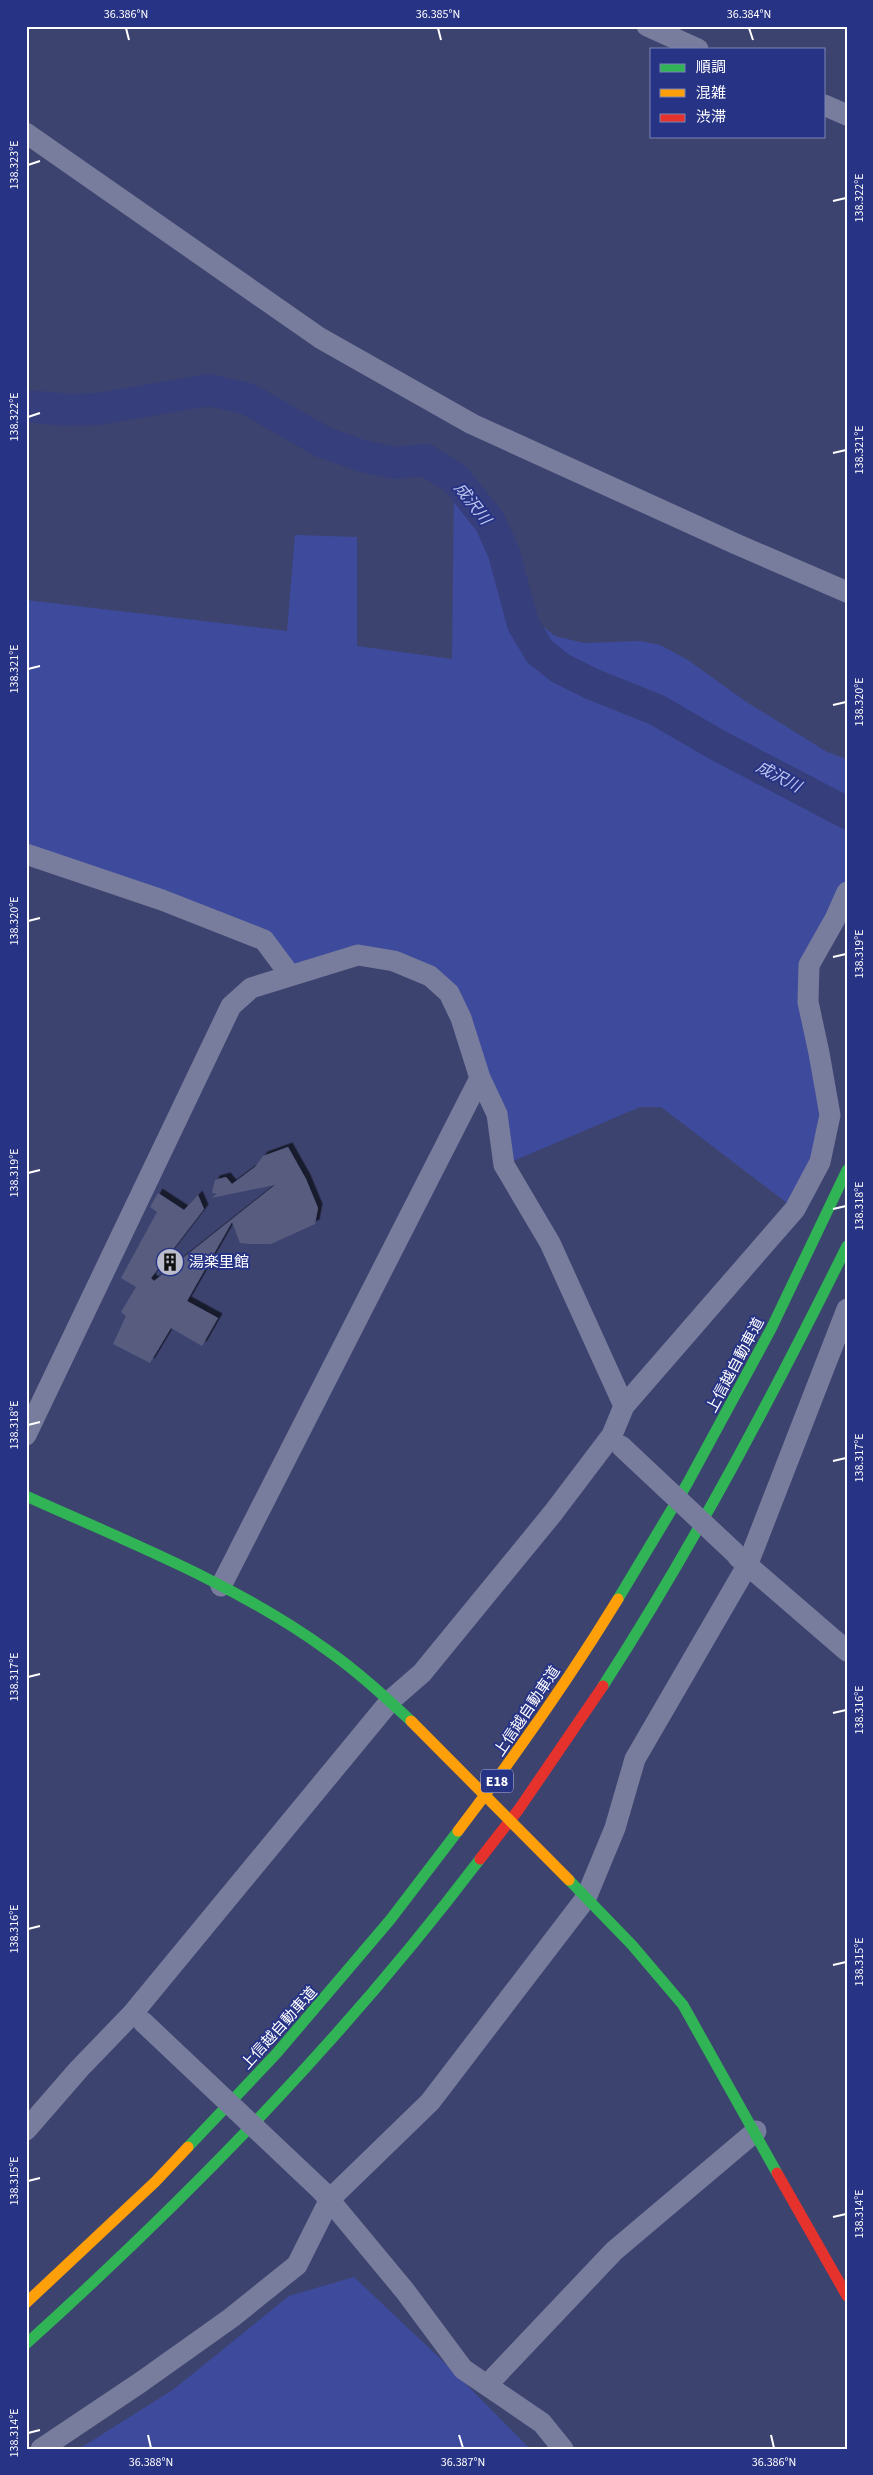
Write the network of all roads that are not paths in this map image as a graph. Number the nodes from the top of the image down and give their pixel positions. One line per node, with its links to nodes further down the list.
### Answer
1 (647, 26): 2 (street)
2 (696, 48)
3 (826, 106): 4 (street)
4 (847, 116)
5 (26, 133): 6 (street)
6 (847, 592)
7 (26, 854): 9 (street)
8 (847, 892): 14 (street)
9 (290, 975): 10 (street); 15 (street)
10 (480, 1078): 14 (street); 19 (street)
11 (847, 1170): 28 (main road, 上信越自動車道 / E18)
12 (847, 1246): 29 (main road, E18)
13 (847, 1309): 18 (street)
14 (624, 1406): 16 (street)
15 (26, 1435)
16 (616, 1440): 18 (street, bridge); 21 (street)
17 (26, 1496): 19 (main road)
18 (741, 1560): 20 (street); 22 (street)
19 (221, 1586): 21 (main road)
20 (847, 1651)
21 (390, 1700): 22 (main road, bridge); 23 (street)
22 (586, 1898): 25 (main road); 26 (street)
23 (138, 2018): 24 (street); 26 (street, bridge)
24 (26, 2130)
25 (756, 2131): 27 (main road); 30 (street)
26 (326, 2195): 30 (street); 31 (street)
27 (847, 2296)
28 (26, 2303)
29 (26, 2344)
30 (487, 2385): 32 (street)
31 (42, 2449)
32 (562, 2449)

